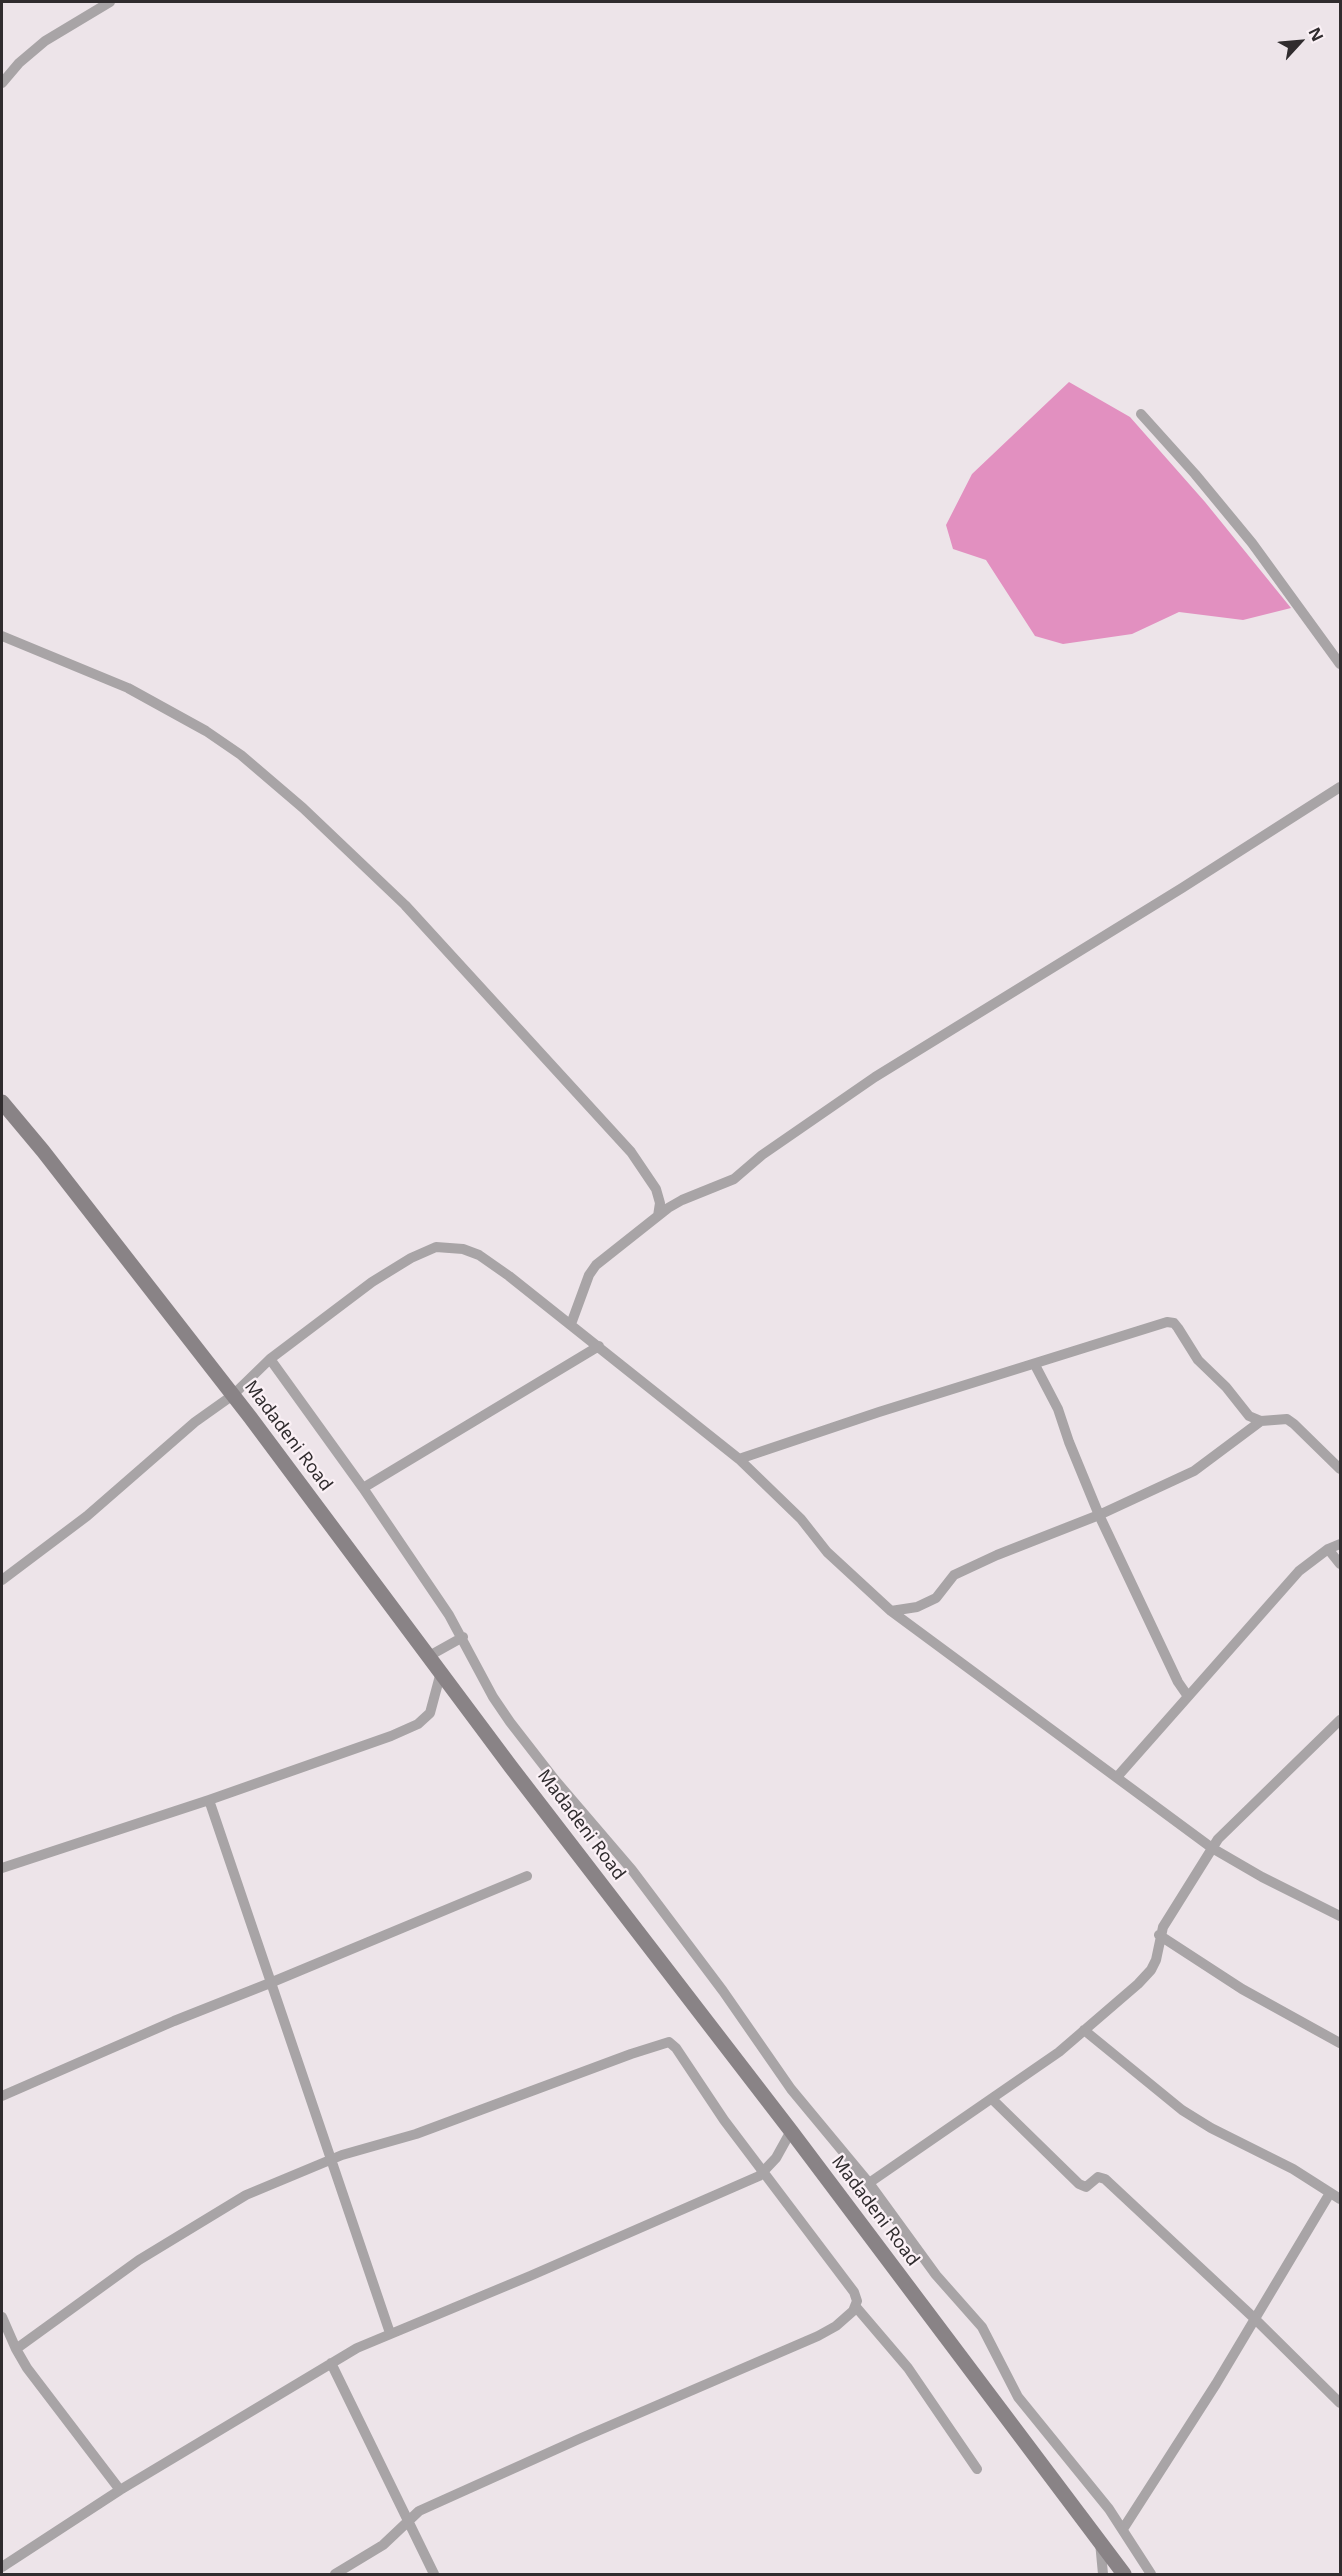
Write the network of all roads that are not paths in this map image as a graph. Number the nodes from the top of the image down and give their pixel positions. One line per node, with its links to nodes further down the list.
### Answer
1 (110, 2): 2 (street)
2 (2, 82)
3 (1141, 414): 5 (street)
4 (2, 636): 8 (street)
5 (1341, 664)
6 (1341, 787): 8 (street)
7 (2, 1102): 13 (street, Madadeni Road)
8 (658, 1216): 9 (street)
9 (571, 1324): 10 (street); 11 (street)
10 (599, 1346): 15 (street); 17 (street)
11 (270, 1359): 13 (street); 17 (street)
12 (1035, 1365): 14 (street); 15 (street); 18 (street)
13 (233, 1395): 22 (street); 25 (street, Madadeni Road)
14 (1261, 1420): 16 (street); 18 (street)
15 (739, 1460): 23 (street)
16 (1341, 1468)
17 (363, 1488): 24 (street)
18 (1100, 1515): 23 (street); 27 (street)
19 (1341, 1544): 20 (street)
20 (1328, 1549): 21 (street); 27 (street)
21 (1341, 1564)
22 (2, 1580)
23 (891, 1611): 29 (street)
24 (463, 1637): 25 (street); 44 (street)
25 (429, 1656): 26 (street, Madadeni Road)
26 (441, 1672): 30 (street); 41 (street, Madadeni Road)
27 (1187, 1695): 29 (street)
28 (1341, 1720): 31 (street)
29 (1116, 1777): 31 (street)
30 (209, 1800): 32 (street); 36 (street)
31 (1212, 1848): 34 (street); 35 (street)
32 (2, 1868)
33 (527, 1876): 36 (street)
34 (1341, 1916)
35 (1160, 1935): 37 (street); 38 (street)
36 (270, 1983): 39 (street); 42 (street)
37 (1084, 2031): 40 (street); 45 (street)
38 (1341, 2043)
39 (2, 2096)
40 (992, 2099): 44 (street); 49 (street)
41 (791, 2131): 43 (street); 58 (street, Madadeni Road)
42 (330, 2161): 43 (street); 50 (street); 51 (street)
43 (765, 2172): 47 (street); 50 (street)
44 (869, 2183): 57 (street)
45 (1330, 2193): 46 (street); 49 (street)
46 (1341, 2199)
47 (856, 2307): 54 (street); 56 (street)
48 (2, 2317): 51 (street)
49 (1254, 2318): 53 (street); 57 (street)
50 (390, 2333): 52 (street)
51 (16, 2349): 55 (street)
52 (331, 2363): 55 (street); 56 (street)
53 (1341, 2403)
54 (977, 2469)
55 (120, 2490): 59 (street)
56 (406, 2521): 60 (street); 61 (street)
57 (1123, 2529): 64 (street)
58 (1100, 2542): 62 (street); 63 (street, Madadeni Road)
59 (2, 2567)
60 (335, 2574)
61 (434, 2574)
62 (1103, 2574)
63 (1125, 2574)
64 (1152, 2574)

